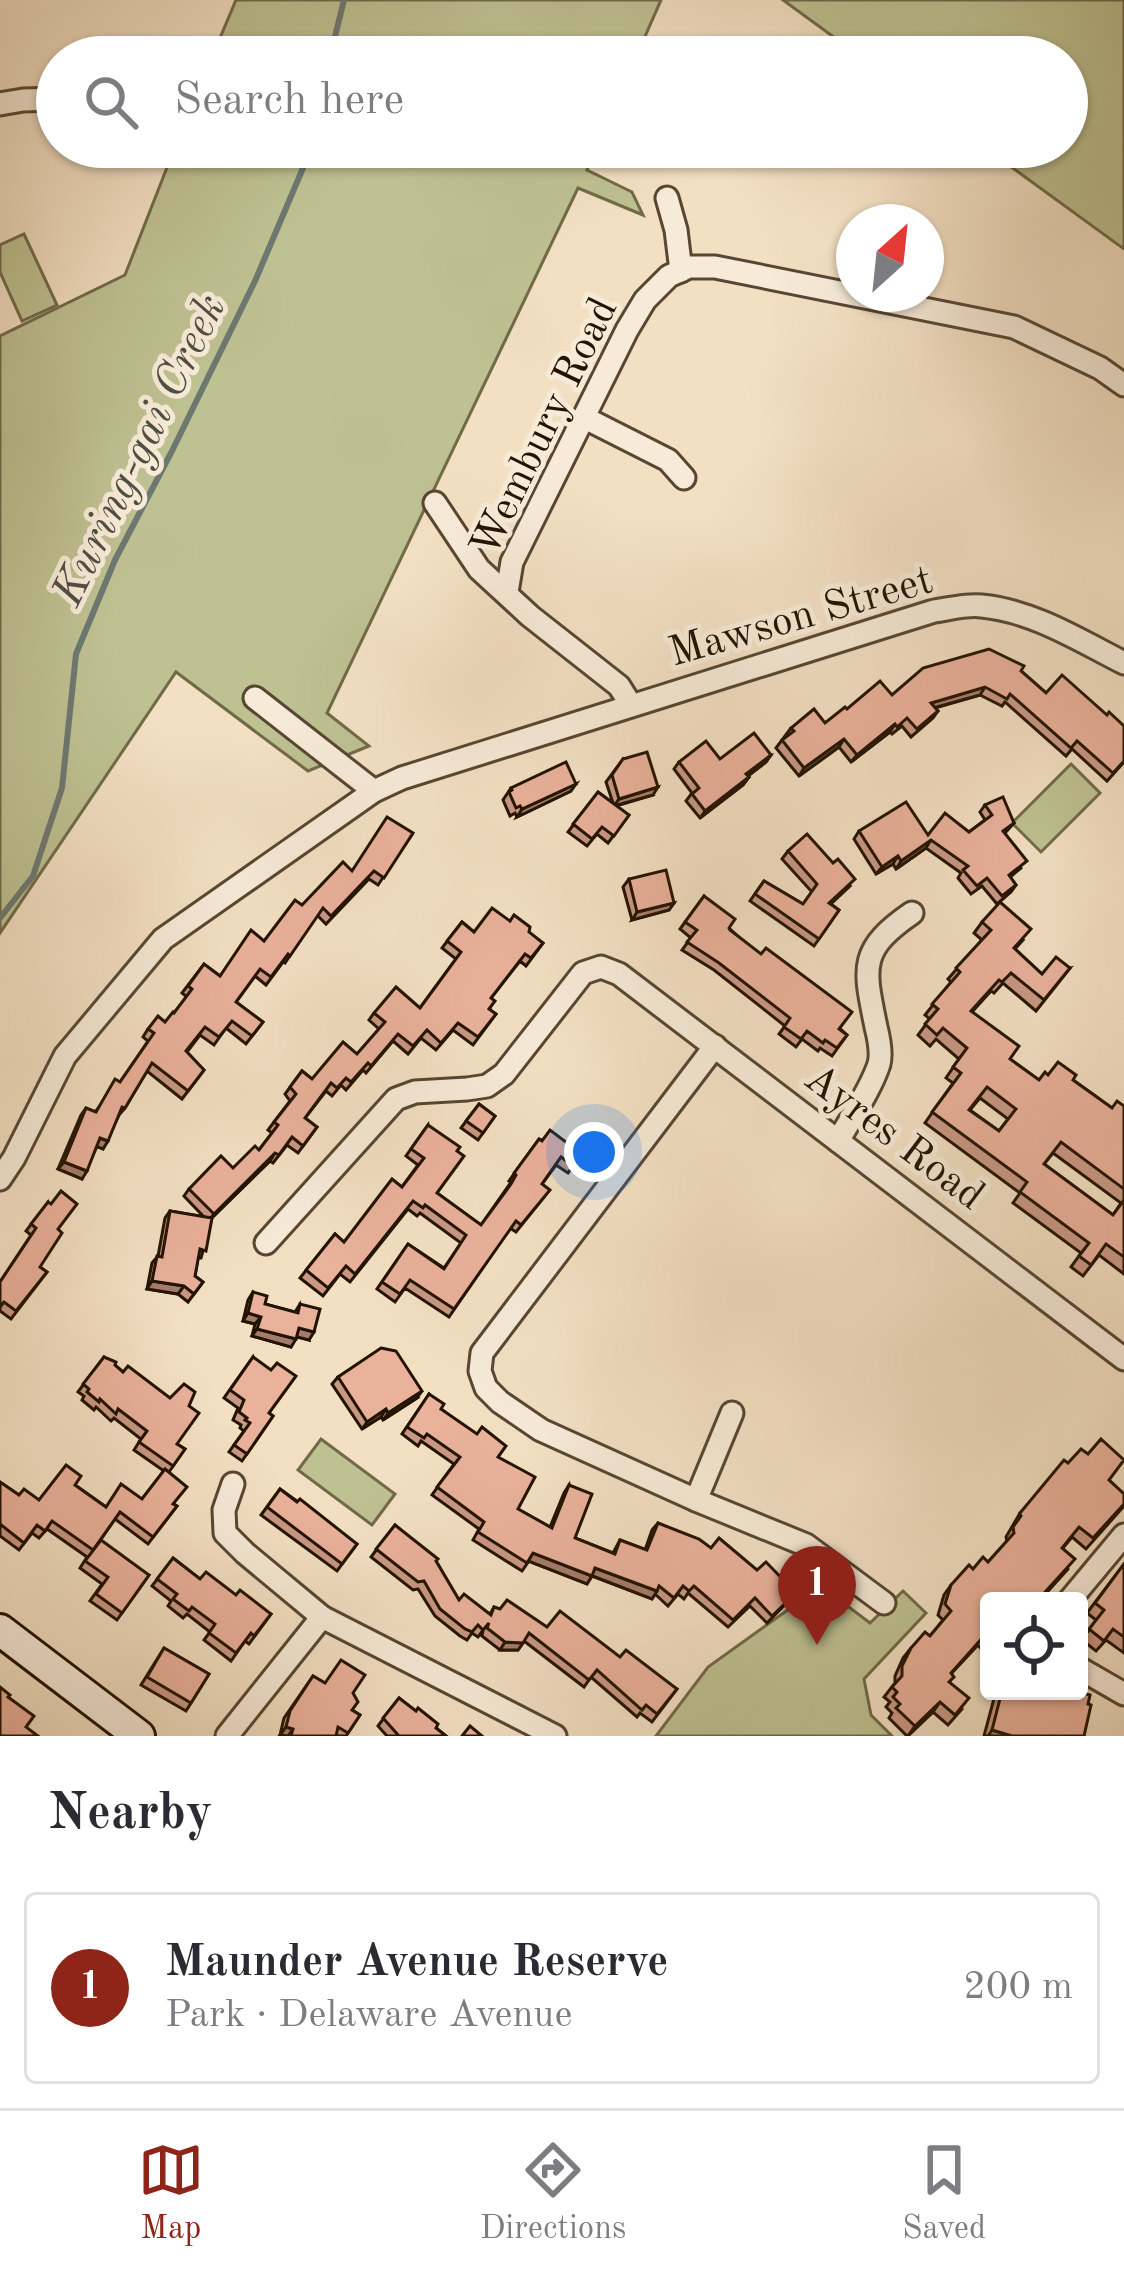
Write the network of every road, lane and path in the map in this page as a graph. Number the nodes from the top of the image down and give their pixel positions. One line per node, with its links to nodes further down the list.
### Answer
1 (36, 100): 2 (street)
2 (0, 104)
3 (667, 198): 4 (street)
4 (681, 271): 5 (street); 6 (street, Wembury Road)
5 (1124, 385)
6 (585, 418): 7 (street); 9 (street, Wembury Road)
7 (684, 478)
8 (435, 503): 9 (street)
9 (507, 592): 12 (street)
10 (1124, 663): 12 (street, Mawson Street)
11 (255, 698): 13 (street)
12 (631, 705): 13 (street, Mawson Street)
13 (374, 791): 17 (street, Mawson Street)
14 (913, 914): 16 (street)
15 (715, 1046): 16 (street, Ayres Road); 18 (street, Ayres Road); 22 (street)
16 (838, 1141): 19 (street, Ayres Road)
17 (0, 1179)
18 (266, 1243)
19 (1124, 1359)
20 (732, 1413): 22 (street)
21 (233, 1484): 26 (street)
22 (696, 1500): 25 (street)
23 (1124, 1535): 24 (street)
24 (1076, 1592)
25 (884, 1603)
26 (322, 1616): 31 (street); 32 (street)
27 (0, 1630): 30 (street)
28 (1088, 1673): 29 (street)
29 (1124, 1694)
30 (139, 1736)
31 (227, 1736)
32 (555, 1736)

